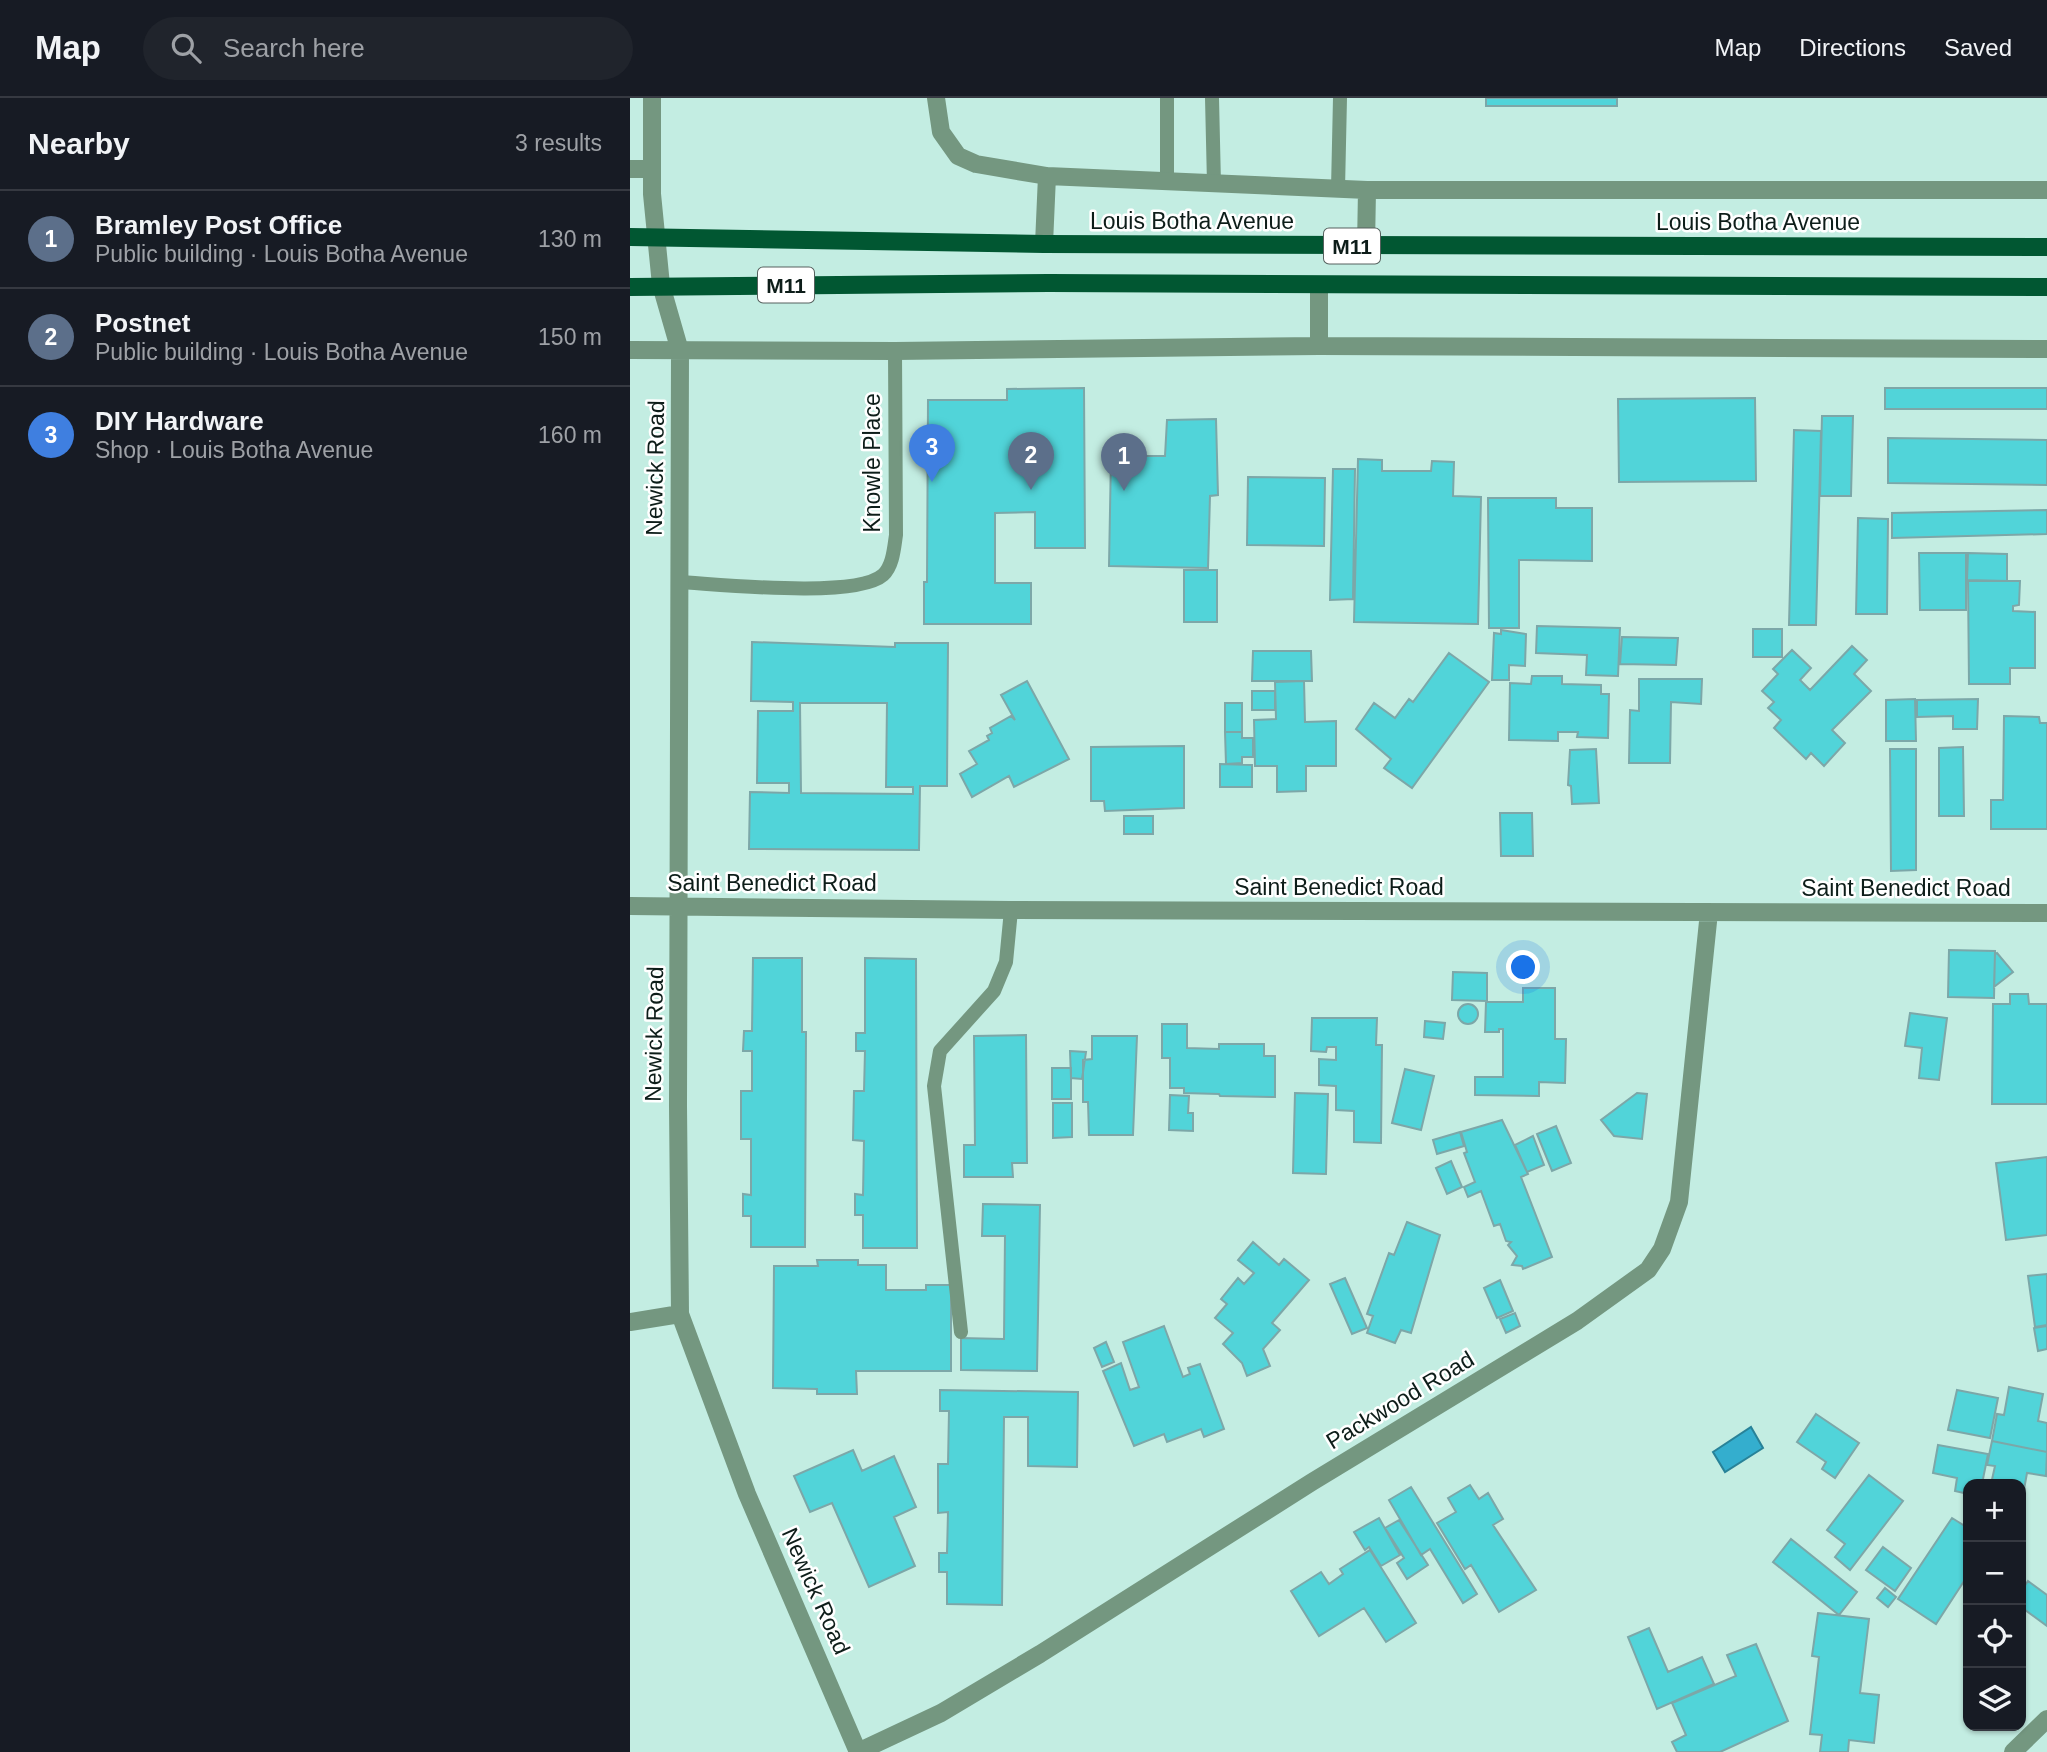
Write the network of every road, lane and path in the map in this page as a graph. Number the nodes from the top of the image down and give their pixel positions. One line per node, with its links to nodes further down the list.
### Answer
1 (652, 98): 7 (street, Newick Road)
2 (936, 98): 8 (street, Louis Botha Avenue)
3 (1167, 98): 9 (lane)
4 (1212, 98): 10 (lane)
5 (1340, 98): 11 (lane)
6 (630, 169): 7 (street)
7 (652, 169): 14 (street, Newick Road)
8 (1047, 176): 9 (street, Louis Botha Avenue); 16 (street)
9 (1167, 182): 10 (street, Louis Botha Avenue)
10 (1214, 184): 11 (street, Louis Botha Avenue)
11 (1338, 189): 12 (street, Louis Botha Avenue)
12 (1367, 190): 13 (street, Louis Botha Avenue); 17 (street)
13 (2047, 190)
14 (656, 236): 15 (main road, Louis Botha Avenue / M11); 16 (main road, Louis Botha Avenue / M11); 19 (street, Newick Road)
15 (630, 237)
16 (1044, 244): 17 (main road, Louis Botha Avenue / M11)
17 (1366, 246): 18 (main road, Louis Botha Avenue / M11)
18 (2047, 247)
19 (661, 285): 20 (main road, M11); 21 (main road, M11); 26 (street, Newick Road)
20 (1319, 286): 22 (main road, M11); 23 (street)
21 (630, 287)
22 (2047, 287)
23 (1319, 346): 24 (street); 27 (street)
24 (2047, 349)
25 (630, 350): 26 (street)
26 (680, 351): 27 (street); 28 (street, Newick Road)
27 (895, 351): 28 (lane, Knowle Place)
28 (678, 582): 30 (street, Newick Road)
29 (630, 906): 30 (street, Saint Benedict Road)
30 (680, 906): 31 (street, Saint Benedict Road); 34 (street, Newick Road)
31 (1011, 911): 32 (street, Saint Benedict Road); 36 (lane)
32 (1709, 912): 33 (street, Saint Benedict Road); 38 (street, Packwood Road)
33 (2047, 913)
34 (680, 1314): 35 (street); 38 (street, Newick Road)
35 (630, 1322)
36 (961, 1332)
37 (2047, 1719): 39 (street)
38 (858, 1752)
39 (2013, 1752)

